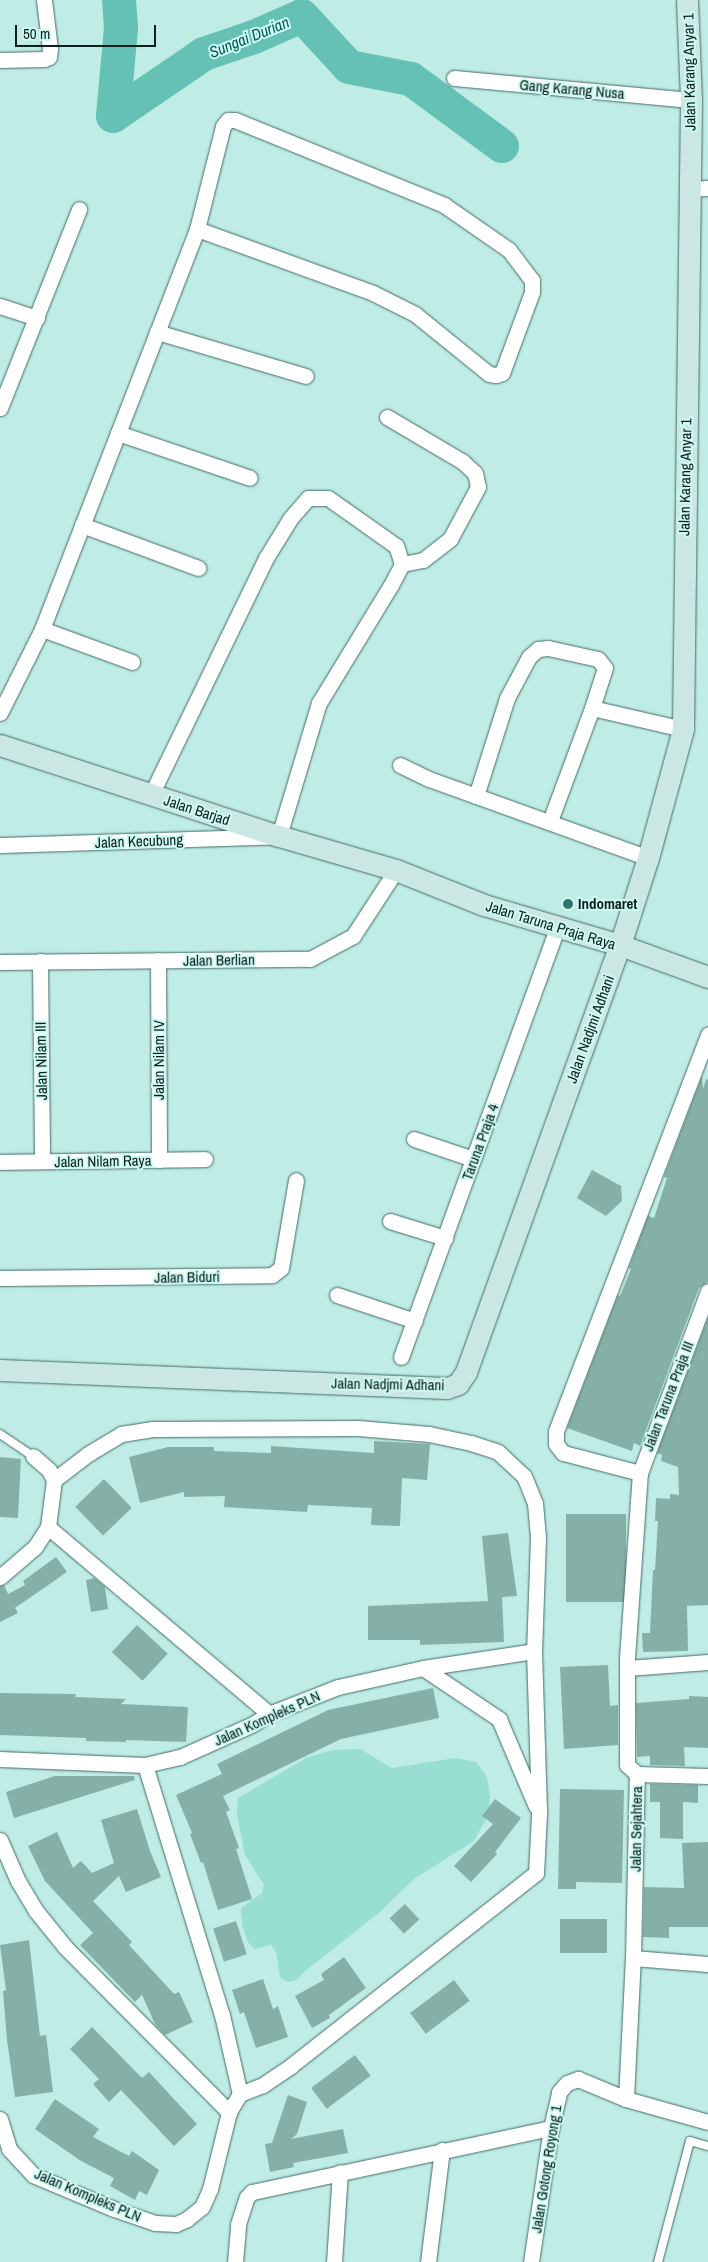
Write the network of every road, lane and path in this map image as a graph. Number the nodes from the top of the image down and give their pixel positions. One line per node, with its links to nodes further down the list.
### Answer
1 (44, 0): 3 (street)
2 (688, 0): 5 (main road, Jalan Karang Anyar 1)
3 (0, 60)
4 (454, 78): 5 (street, Gang Karang Nusa)
5 (691, 100): 6 (main road, Jalan Karang Anyar 1)
6 (698, 188): 24 (main road, Jalan Karang Anyar 1)
7 (79, 209): 10 (street)
8 (197, 229): 8 (street); 11 (street)
9 (0, 306): 10 (street)
10 (37, 318): 13 (street)
11 (157, 332): 12 (street); 15 (street)
12 (306, 376)
13 (0, 408)
14 (388, 417): 18 (street)
15 (118, 433): 16 (street); 17 (street)
16 (250, 478)
17 (82, 525): 19 (street); 20 (street)
18 (402, 564): 27 (street); 30 (street)
19 (198, 568)
20 (42, 628): 21 (street); 23 (street)
21 (132, 662)
22 (592, 708): 24 (street); 28 (street); 29 (street)
23 (0, 714)
24 (683, 729): 32 (main road, Jalan Karang Anyar 1)
25 (0, 745): 27 (main road, Jalan Barjad)
26 (400, 764): 28 (street)
27 (151, 795): 30 (main road, Jalan Barjad)
28 (476, 796): 29 (street)
29 (550, 821): 32 (street)
30 (279, 836): 31 (street, Jalan Kecubung); 33 (main road, Jalan Barjad)
31 (0, 846)
32 (648, 858): 35 (main road, Jalan Karang Anyar 1)
33 (396, 870): 34 (main road, Jalan Taruna Praja Raya); 36 (street, Jalan Berlian)
34 (557, 928): 35 (main road, Jalan Taruna Praja Raya); 44 (street, Taruna Praja 4)
35 (620, 945): 39 (main road, Jalan Taruna Praja Raya); 55 (main road, Jalan Nadjmi Adhani)
36 (158, 960): 37 (street, Jalan Berlian); 42 (street, Jalan Nilam IV)
37 (40, 961): 38 (street, Jalan Berlian); 45 (street, Jalan Nilam III)
38 (0, 962)
39 (708, 977)
40 (708, 1034): 58 (street)
41 (414, 1139): 44 (street)
42 (159, 1160): 43 (street, Jalan Nilam Raya); 45 (street, Jalan Nilam Raya)
43 (205, 1160)
44 (473, 1160): 49 (street, Taruna Praja 4)
45 (42, 1161): 46 (street, Jalan Nilam Raya)
46 (0, 1162)
47 (296, 1180): 50 (street, Jalan Biduri)
48 (390, 1221): 49 (street)
49 (445, 1238): 53 (street, Taruna Praja 4)
50 (0, 1278)
51 (708, 1291): 58 (street, Jalan Taruna Praja III)
52 (337, 1295): 53 (street)
53 (414, 1321): 54 (street, Taruna Praja 4)
54 (401, 1357)
55 (0, 1370)
56 (0, 1434): 57 (lane)
57 (33, 1456): 59 (street)
58 (640, 1473): 65 (street, Jalan Sejahtera)
59 (54, 1480): 60 (street); 62 (street)
60 (48, 1527): 61 (street); 66 (street)
61 (0, 1576)
62 (534, 1651): 64 (street, Jalan Kompleks PLN); 71 (street)
63 (708, 1662): 65 (street)
64 (423, 1668): 66 (street, Jalan Kompleks PLN); 71 (street)
65 (627, 1668): 69 (street, Jalan Sejahtera)
66 (270, 1714): 68 (street, Jalan Kompleks PLN)
67 (0, 1759): 68 (street, Jalan Kompleks PLN)
68 (145, 1765): 75 (street)
69 (637, 1774): 70 (street); 73 (street, Jalan Sejahtera)
70 (708, 1776)
71 (539, 1814): 75 (street)
72 (0, 1840): 77 (street)
73 (633, 1958): 74 (street); 76 (street, Jalan Sejahtera)
74 (708, 1964)
75 (240, 2094): 77 (street, Jalan Kompleks PLN)
76 (626, 2099): 79 (street); 80 (street, Jalan Gotong Royong 1)
77 (228, 2112): 78 (street, Jalan Kompleks PLN)
78 (0, 2119)
79 (708, 2122)
80 (551, 2128): 82 (street); 87 (street, Jalan Gotong Royong 1)
81 (708, 2146): 88 (lane)
82 (442, 2150): 83 (street); 86 (street)
83 (340, 2172): 84 (street); 85 (street)
84 (235, 2262)
85 (334, 2262)
86 (428, 2262)
87 (531, 2262)
88 (658, 2262)

